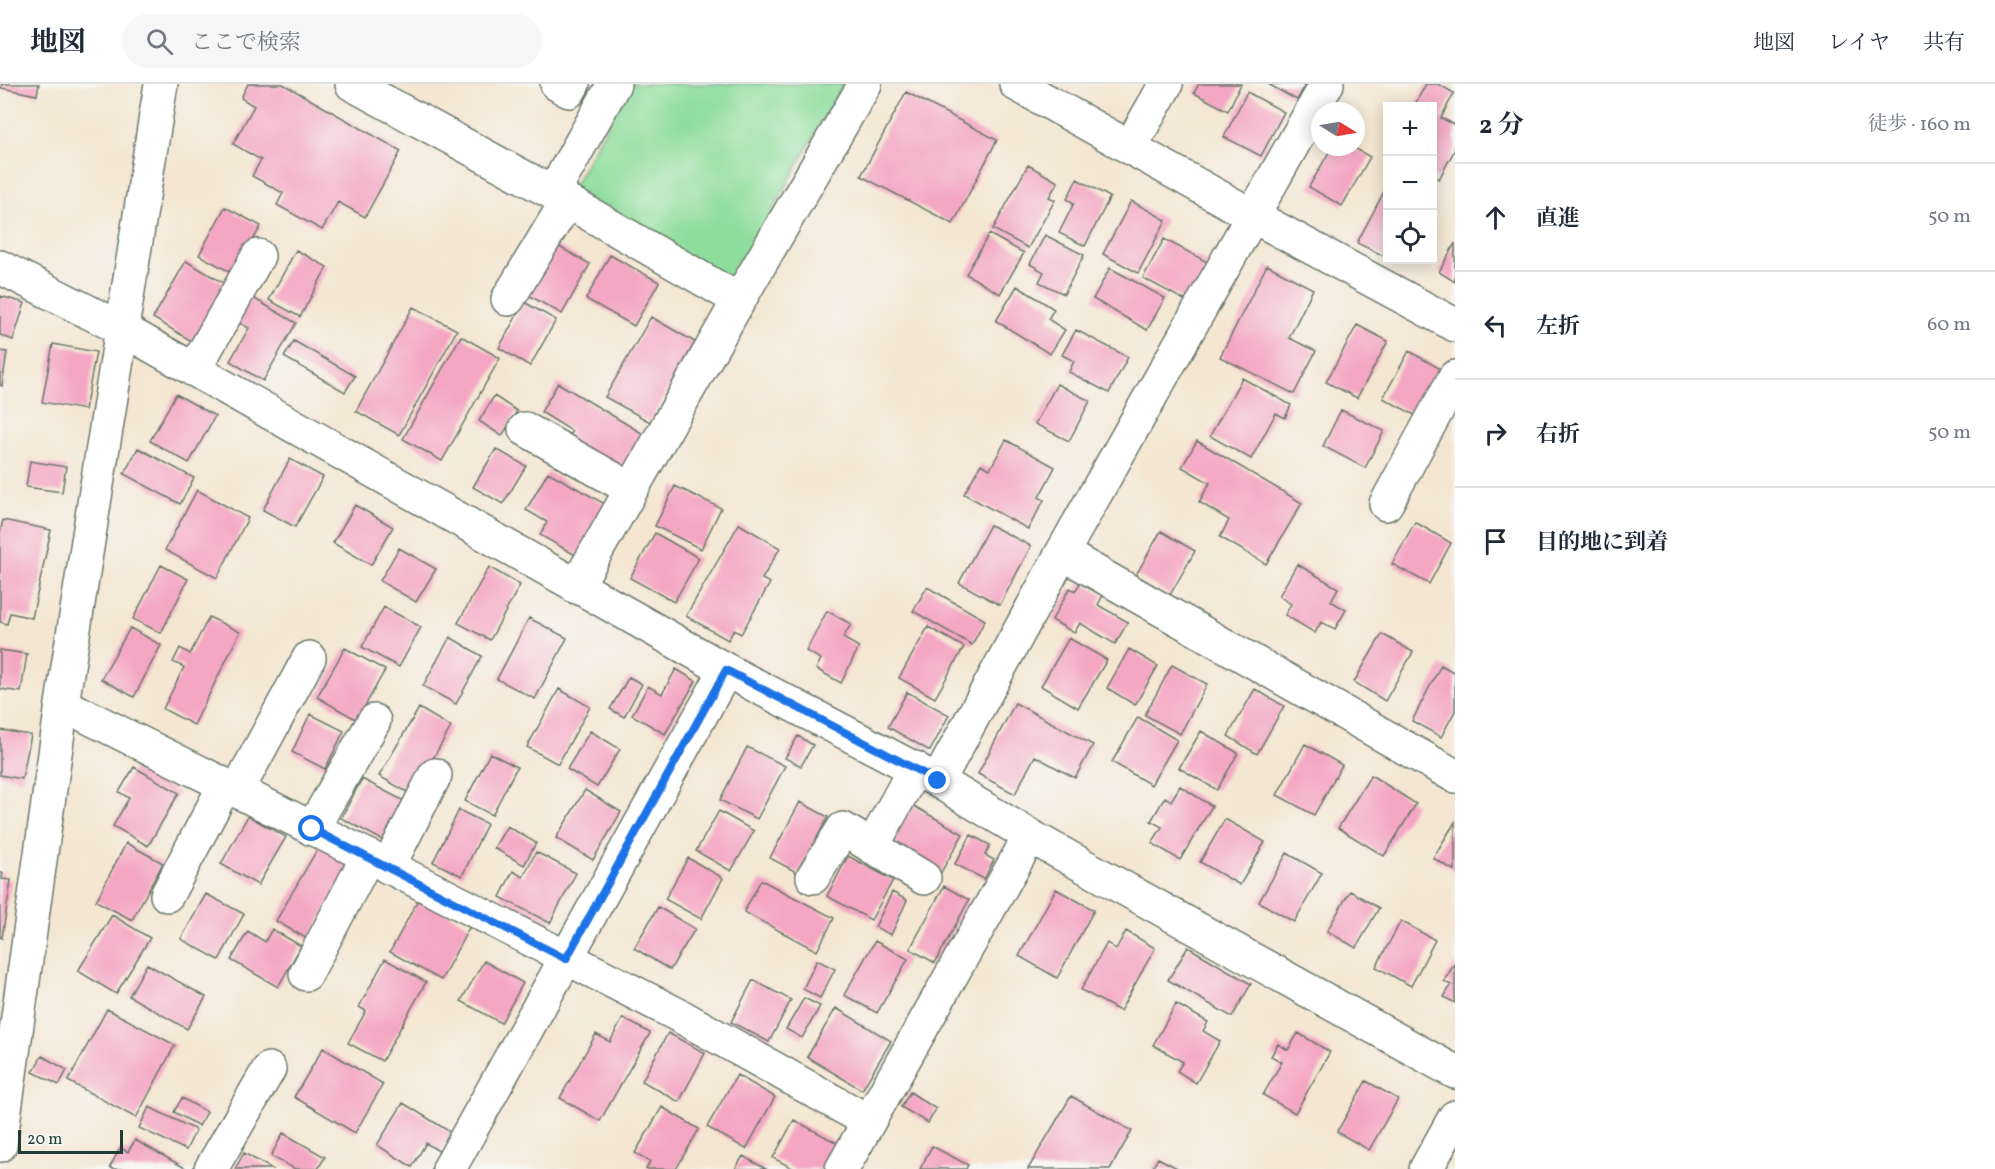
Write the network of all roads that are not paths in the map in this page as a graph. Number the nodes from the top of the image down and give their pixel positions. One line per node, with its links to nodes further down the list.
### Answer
1 (161, 84): 18 (street)
2 (352, 84): 11 (street)
3 (557, 84): 4 (street)
4 (573, 84)
5 (614, 84): 11 (street)
6 (865, 84): 16 (street)
7 (1016, 84): 10 (street)
8 (1166, 84): 10 (street)
9 (1327, 84): 12 (street)
10 (1130, 147): 12 (street)
11 (560, 197): 15 (street); 16 (street)
12 (1253, 216): 17 (street); 24 (street)
13 (258, 256): 19 (street)
14 (0, 267): 18 (street)
15 (508, 299)
16 (738, 300): 22 (street)
17 (1455, 325)
18 (122, 329): 19 (street); 28 (street)
19 (194, 370): 25 (street)
20 (1455, 377): 23 (street)
21 (525, 429): 22 (street)
22 (631, 489): 25 (street)
23 (1386, 504)
24 (1062, 553): 30 (street); 32 (street)
25 (576, 587): 27 (street)
26 (309, 658): 33 (street)
27 (726, 670): 30 (street); 41 (street)
28 (62, 704): 33 (street); 47 (street)
29 (374, 721): 34 (street)
30 (926, 774): 35 (street); 36 (street)
31 (435, 775): 37 (street)
32 (1455, 776)
33 (231, 788): 34 (street); 40 (street)
34 (312, 829): 37 (street)
35 (1030, 836): 44 (street); 46 (street)
36 (872, 847): 38 (street); 39 (street)
37 (378, 862): 41 (street); 42 (street)
38 (813, 877)
39 (924, 878)
40 (167, 895)
41 (566, 959): 46 (street); 49 (street)
42 (306, 974)
43 (268, 1069): 48 (street)
44 (1455, 1072)
45 (1455, 1117): 51 (street)
46 (868, 1121): 50 (street)
47 (0, 1145)
48 (212, 1169)
49 (449, 1169)
50 (842, 1169)
51 (1426, 1169)

